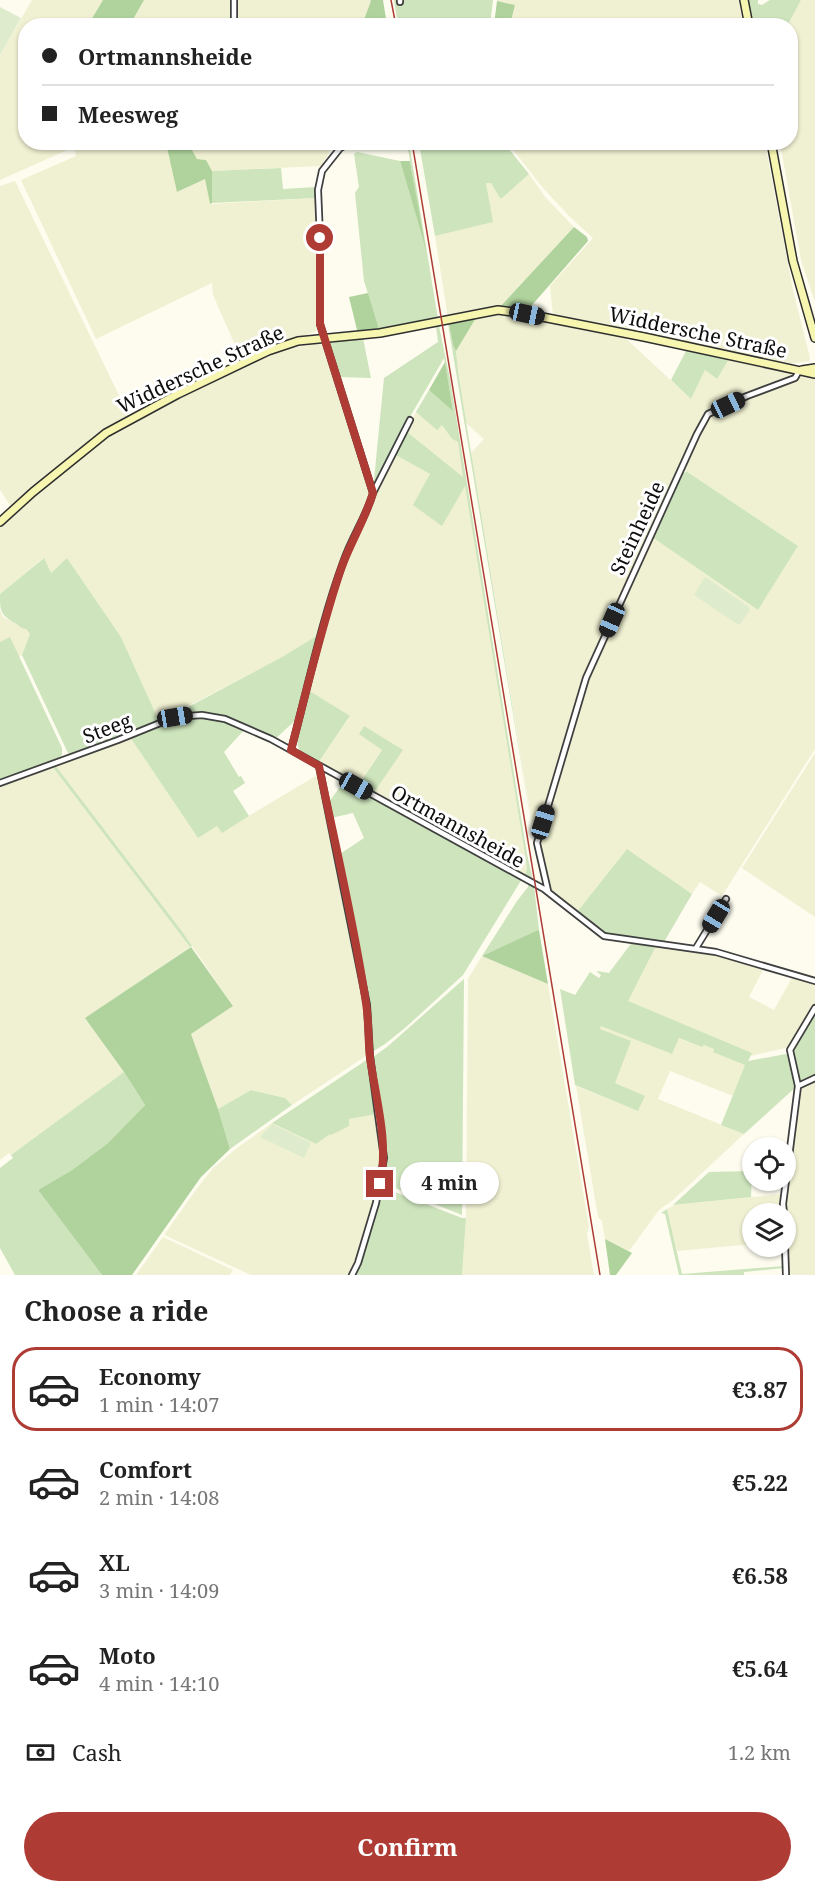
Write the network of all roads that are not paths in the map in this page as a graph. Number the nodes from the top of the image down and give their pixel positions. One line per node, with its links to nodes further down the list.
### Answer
1 (234, 0): 3 (street)
2 (744, 0): 4 (street)
3 (234, 18)
4 (747, 18)
5 (340, 150): 7 (street)
6 (772, 150): 8 (street)
7 (324, 337): 10 (street, Widdersche Straße); 13 (street); 14 (street, Widdersche Straße)
8 (815, 338)
9 (815, 368): 10 (street)
10 (800, 370): 11 (street); 18 (street, Steinheide)
11 (815, 374)
12 (410, 420): 13 (street)
13 (373, 493): 15 (street)
14 (0, 522)
15 (291, 750): 16 (street, Ortmannsheide); 17 (street, Steeg)
16 (319, 766): 18 (street, Ortmannsheide); 27 (street)
17 (0, 783)
18 (548, 891): 20 (street)
19 (726, 900): 20 (street)
20 (696, 948): 21 (street)
21 (815, 981)
22 (815, 1008): 24 (street)
23 (815, 1078): 24 (street)
24 (798, 1086): 25 (street)
25 (783, 1203)
26 (785, 1257): 28 (street)
27 (352, 1275)
28 (786, 1275)

